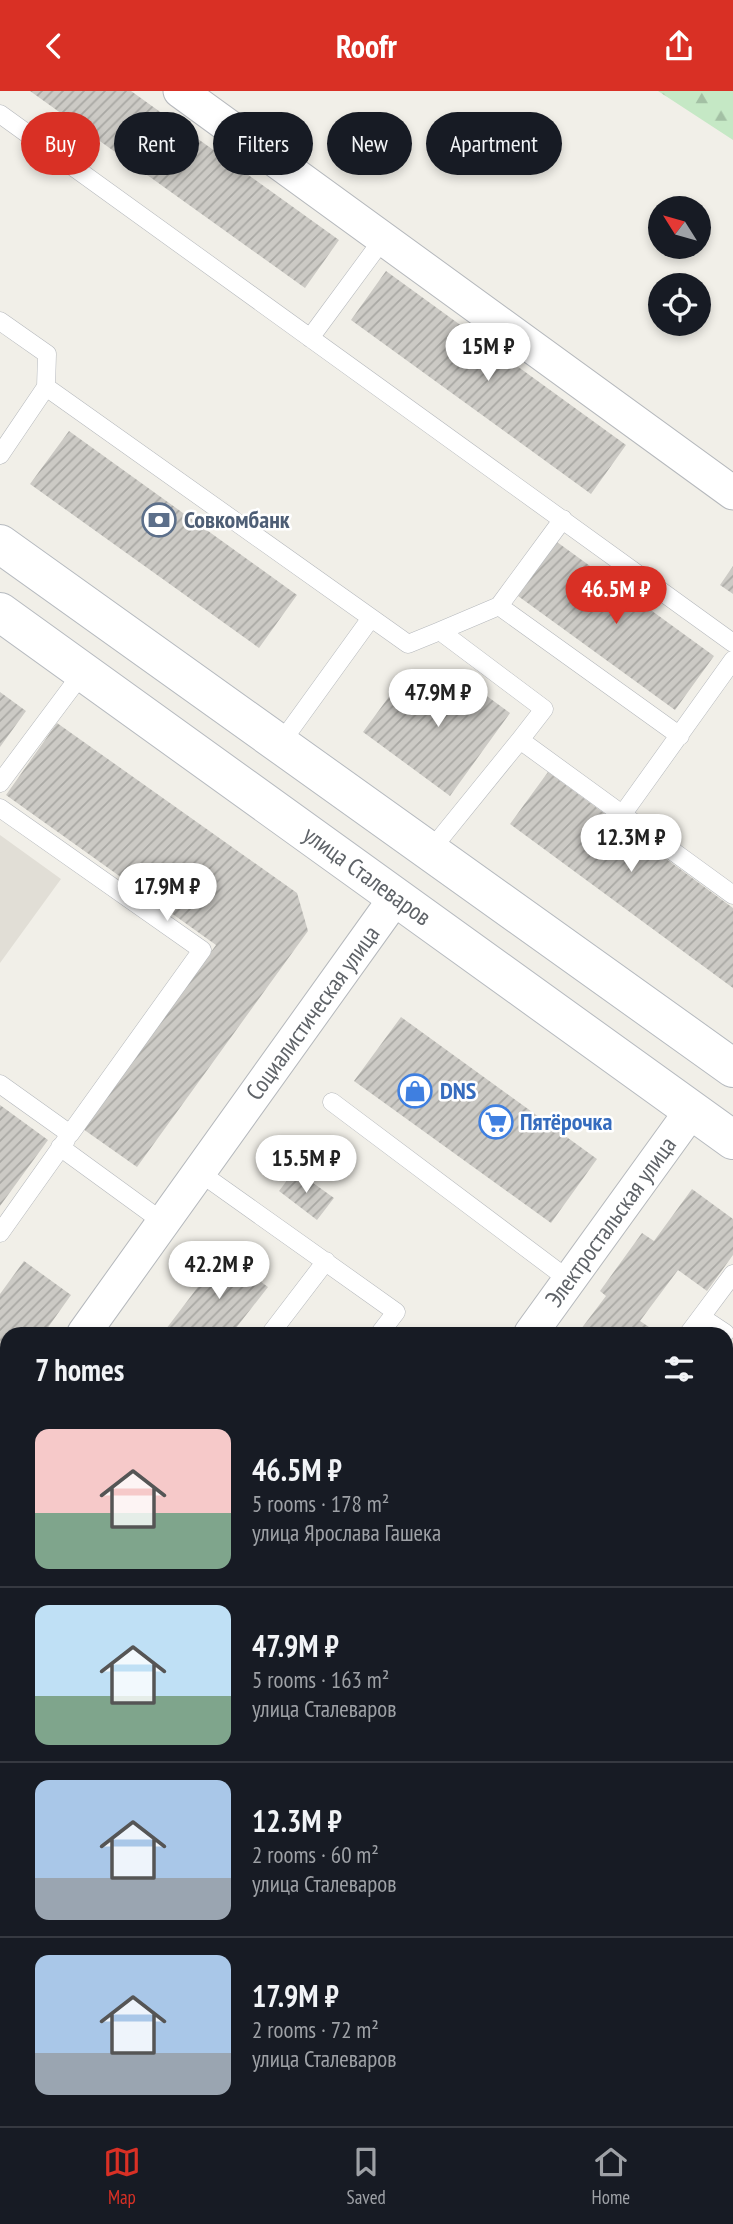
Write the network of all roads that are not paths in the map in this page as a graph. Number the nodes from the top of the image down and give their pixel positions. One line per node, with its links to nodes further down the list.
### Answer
1 (180, 91): 3 (street)
2 (0, 114): 5 (lane)
3 (383, 239): 5 (lane); 8 (street)
4 (0, 321): 6 (lane)
5 (310, 338): 9 (lane)
6 (47, 387): 7 (lane); 13 (lane)
7 (0, 455)
8 (733, 493)
9 (563, 519): 11 (lane); 15 (lane)
10 (0, 544): 20 (main road)
11 (499, 606): 14 (lane); 18 (lane)
12 (0, 612): 17 (main road, улица Сталеваров)
13 (371, 618): 14 (lane); 20 (lane)
14 (440, 631): 19 (lane)
15 (733, 642)
16 (733, 660): 18 (lane)
17 (83, 672): 21 (lane); 26 (main road, улица Сталеваров)
18 (680, 736): 23 (lane)
19 (520, 740): 23 (lane); 24 (lane)
20 (280, 744): 24 (main road)
21 (0, 783)
22 (0, 808): 32 (lane)
23 (622, 815): 25 (lane)
24 (430, 851): 27 (main road)
25 (733, 895)
26 (396, 898): 30 (main road, улица Сталеваров); 33 (street, Социалистическая улица)
27 (729, 1065): 30 (main road)
28 (0, 1084): 32 (lane)
29 (332, 1102): 38 (lane)
30 (692, 1110): 31 (main road, улица Сталеваров); 38 (street, Электростальская улица)
31 (733, 1140)
32 (65, 1141): 34 (lane); 35 (lane)
33 (199, 1172): 34 (street, Социалистическая улица); 36 (lane)
34 (163, 1222): 40 (street, Социалистическая улица)
35 (0, 1233)
36 (326, 1261): 41 (lane); 42 (lane)
37 (733, 1274): 39 (lane)
38 (569, 1280): 43 (street, Электростальская улица)
39 (701, 1317): 44 (lane); 45 (lane)
40 (88, 1327)
41 (276, 1327)
42 (385, 1327)
43 (535, 1327)
44 (694, 1327)
45 (715, 1327)

